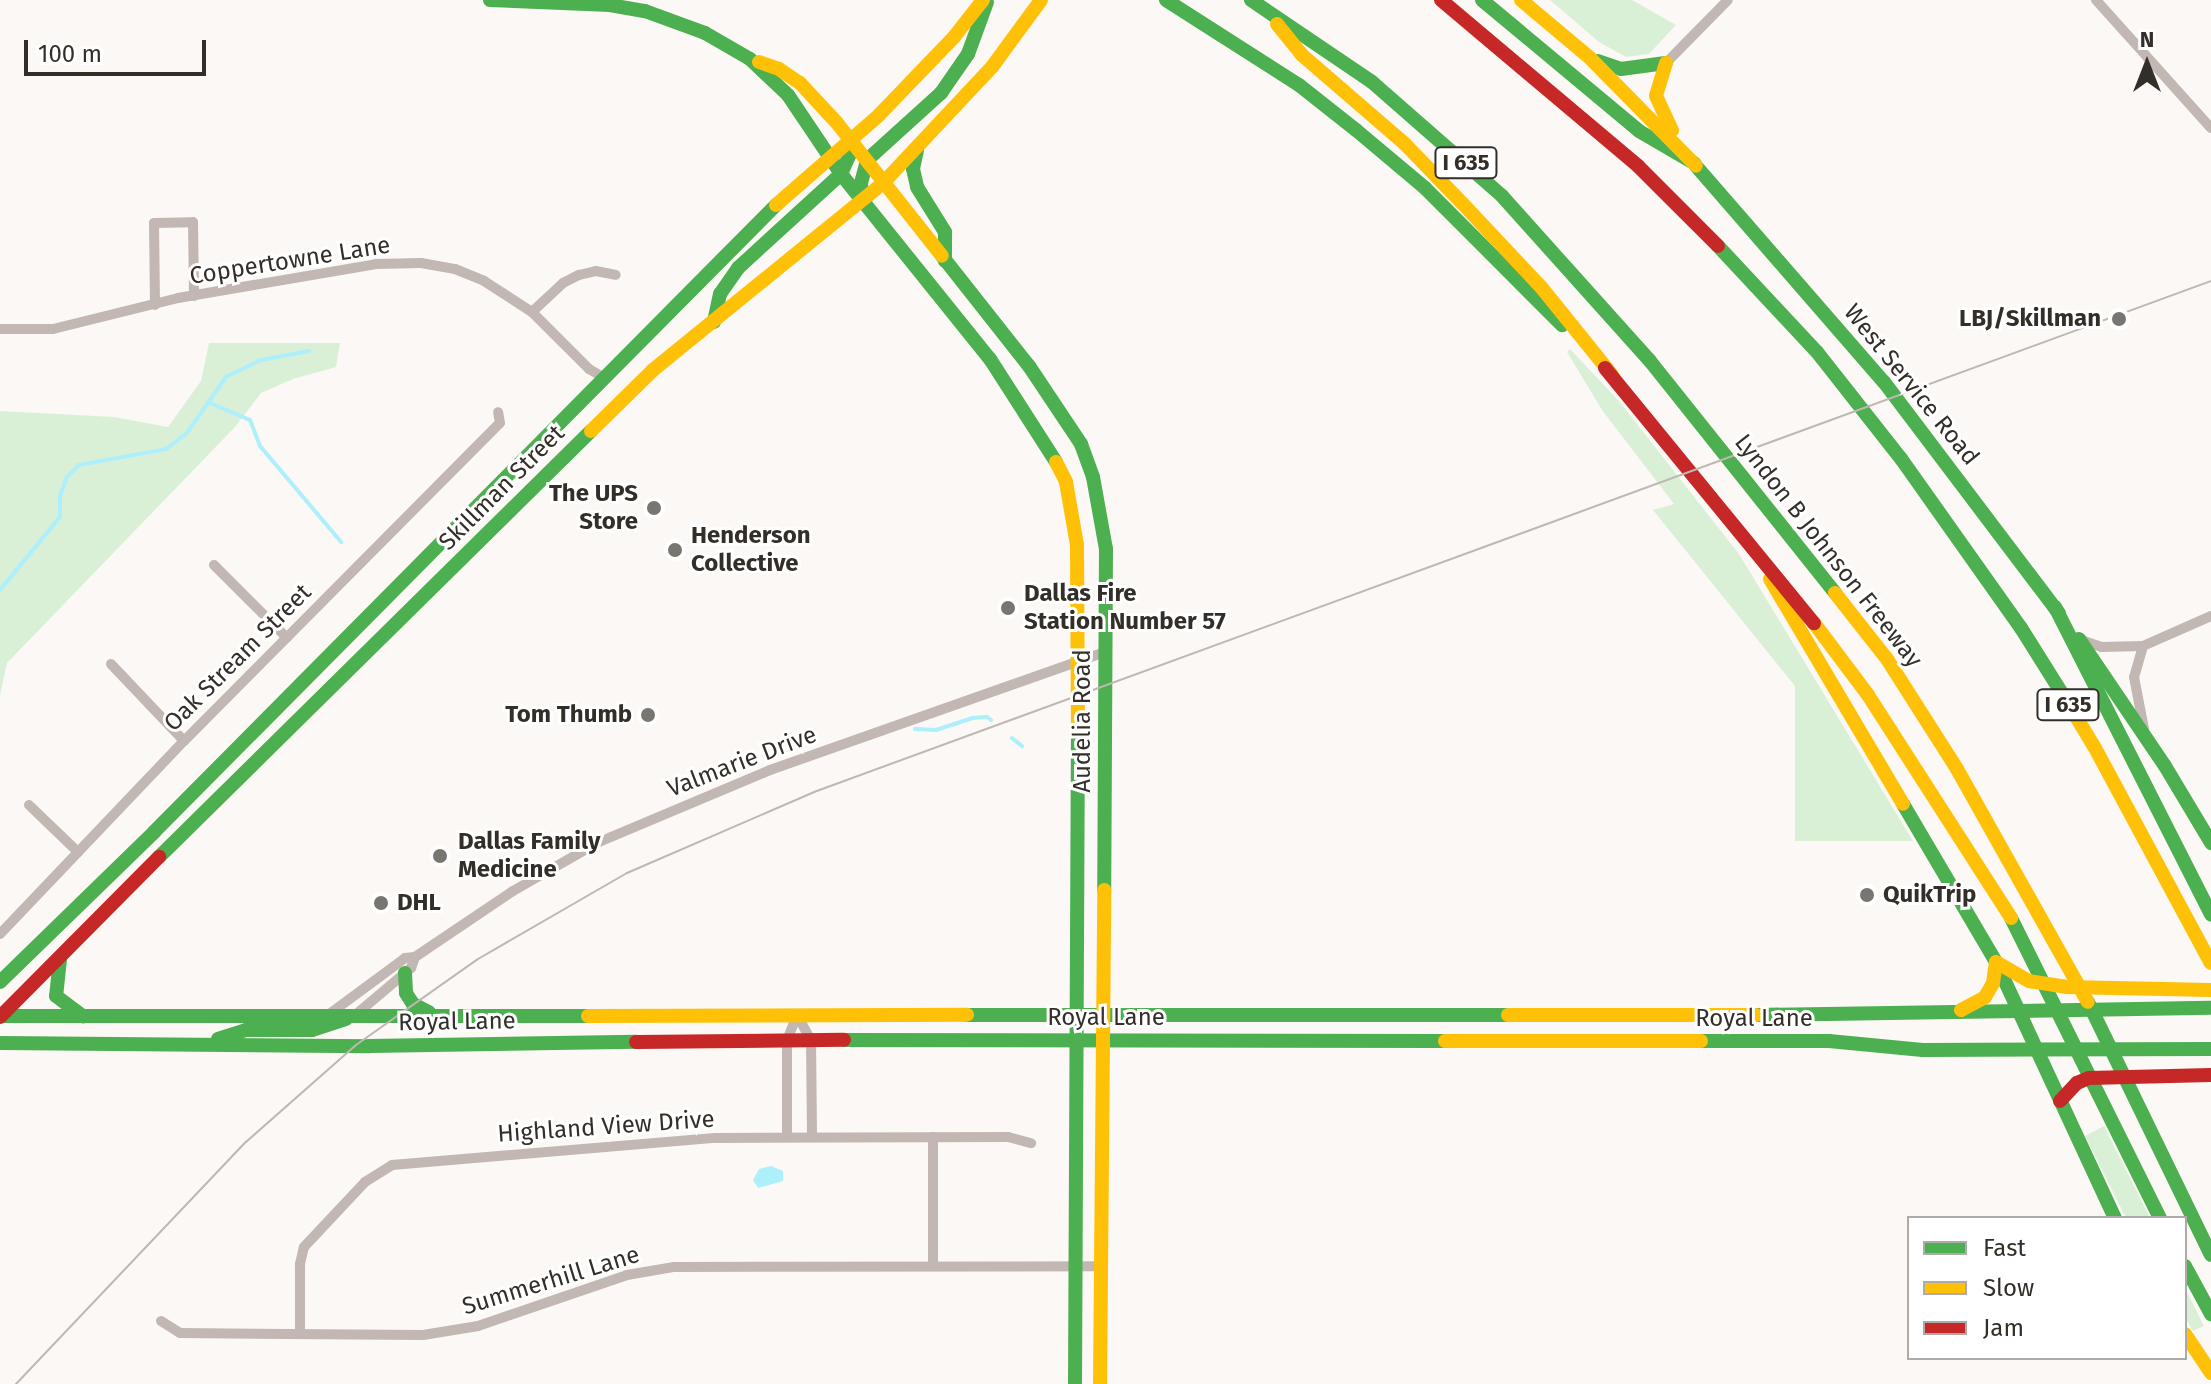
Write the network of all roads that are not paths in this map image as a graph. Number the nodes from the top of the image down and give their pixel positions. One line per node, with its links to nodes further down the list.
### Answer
1 (490, 0): 13 (main road)
2 (985, 0): 16 (main road, Skillman Street); 19 (main road)
3 (1041, 0): 17 (main road, Skillman Street)
4 (1166, 0): 31 (main road)
5 (1251, 0): 11 (main road, Lyndon B Johnson Freeway / I 635)
6 (1441, 0): 56 (main road, I 635)
7 (1482, 0): 20 (main road)
8 (1521, 0): 12 (main road, West Service Road)
9 (1728, 0): 14 (street)
10 (2096, 0): 15 (street)
11 (1268, 12): 31 (main road); 93 (main road, Lyndon B Johnson Freeway / I 635)
12 (1590, 58): 14 (main road); 20 (main road, West Service Road)
13 (750, 59): 16 (main road, Audelia Road); 18 (main road, Audelia Road)
14 (1666, 63): 20 (main road)
15 (2211, 128)
16 (850, 139): 18 (main road, Skillman Street); 19 (main road, Audelia Road); 21 (main road)
17 (918, 148): 22 (main road, Skillman Street); 24 (main road)
18 (831, 157): 21 (main road, Audelia Road); 32 (main road, Skillman Street)
19 (867, 160): 22 (main road, Audelia Road); 23 (main road)
20 (1694, 163): 36 (main road, West Service Road)
21 (841, 174): 23 (main road, Audelia Road); 29 (main road)
22 (884, 182): 23 (main road, Skillman Street); 24 (main road, Audelia Road)
23 (862, 201): 29 (main road, Skillman Street); 42 (main road, Audelia Road)
24 (945, 261): 41 (main road, Audelia Road)
25 (616, 275): 28 (street)
26 (194, 296): 27 (street, Coppertowne Lane); 27 (street); 28 (street, Coppertowne Lane)
27 (155, 305): 30 (street, Coppertowne Lane)
28 (532, 312): 32 (street, Coppertowne Lane)
29 (714, 322): 54 (main road, Skillman Street)
30 (0, 329)
31 (1612, 375): 34 (main road)
32 (601, 376): 58 (main road, Skillman Street)
33 (498, 412): 38 (street, Oak Stream Street)
34 (1753, 552): 55 (main road); 92 (main road)
35 (214, 565): 38 (street)
36 (2055, 607): 39 (main road, West Service Road); 51 (main road)
37 (2211, 616): 40 (street)
38 (287, 638): 45 (street, Oak Stream Street)
39 (2078, 638): 40 (street); 44 (main road, West Service Road)
40 (2143, 646): 44 (street)
41 (1105, 652): 42 (street, Valmarie Drive); 47 (main road, Audelia Road)
42 (1076, 661): 46 (main road, Audelia Road); 53 (street, Valmarie Drive)
43 (111, 664): 45 (street)
44 (2146, 737): 49 (main road, West Service Road)
45 (184, 741): 50 (street, Oak Stream Street)
46 (1076, 758): 47 (main road); 65 (main road, Audelia Road)
47 (1105, 761): 66 (main road, Audelia Road)
48 (29, 805): 50 (street)
49 (2211, 843)
50 (78, 852): 52 (street, Oak Stream Street)
51 (2211, 915)
52 (0, 934)
53 (415, 957): 57 (street, Valmarie Drive); 72 (street, Valmarie Drive)
54 (60, 958): 70 (main road, Skillman Street); 71 (main road)
55 (1996, 962): 59 (main road); 61 (main road); 62 (main road)
56 (2211, 963)
57 (405, 973): 63 (main road); 73 (street, Valmarie Drive)
58 (0, 982)
59 (2211, 990)
60 (2211, 1008): 62 (main road, Royal Lane)
61 (1957, 1012): 62 (main road, Royal Lane); 69 (main road, Royal Lane)
62 (2027, 1012): 84 (main road)
63 (466, 1015): 64 (main road, Royal Lane); 73 (main road, Royal Lane)
64 (797, 1015): 65 (main road, Royal Lane); 74 (street); 75 (street)
65 (1078, 1015): 66 (main road, Royal Lane); 76 (main road, Audelia Road)
66 (1102, 1015): 67 (main road, Royal Lane); 77 (main road, Audelia Road)
67 (1316, 1015): 68 (main road, Royal Lane); 78 (main road)
68 (1405, 1015): 69 (main road, Royal Lane); 79 (main road)
69 (1813, 1015): 80 (main road)
70 (0, 1016): 71 (main road, Royal Lane)
71 (84, 1016): 72 (main road, Royal Lane)
72 (326, 1016): 73 (main road, Royal Lane)
73 (353, 1016): 82 (main road)
74 (787, 1040): 75 (main road, Royal Lane); 82 (main road, Royal Lane); 87 (street)
75 (811, 1040): 76 (main road, Royal Lane); 88 (street)
76 (1077, 1040): 77 (main road, Royal Lane); 95 (main road, Audelia Road)
77 (1101, 1040): 78 (main road, Royal Lane); 96 (main road, Audelia Road)
78 (1319, 1040): 79 (main road, Royal Lane)
79 (1405, 1040): 80 (main road, Royal Lane)
80 (1813, 1041): 84 (main road, Royal Lane)
81 (0, 1043): 82 (main road, Royal Lane)
82 (202, 1044)
83 (2211, 1049): 84 (main road, Royal Lane)
84 (2045, 1051): 86 (main road)
85 (2211, 1075): 86 (main road)
86 (2060, 1101): 91 (main road)
87 (787, 1137): 88 (street, Highland View Drive); 100 (street, Highland View Drive)
88 (812, 1137): 89 (street, Highland View Drive)
89 (933, 1137): 90 (street, Highland View Drive); 94 (street)
90 (1031, 1143)
91 (2114, 1216)
92 (2159, 1216)
93 (2211, 1255)
94 (933, 1265): 95 (street, Summerhill Lane); 100 (street, Summerhill Lane)
95 (1075, 1265): 96 (street, Summerhill Lane); 103 (main road, Audelia Road)
96 (1100, 1266): 104 (main road, Audelia Road)
97 (2187, 1270): 98 (main road)
98 (2211, 1314)
99 (161, 1321): 100 (street, Summerhill Lane)
100 (300, 1334)
101 (2187, 1337): 102 (main road)
102 (2211, 1373)
103 (1075, 1384)
104 (1100, 1384)

